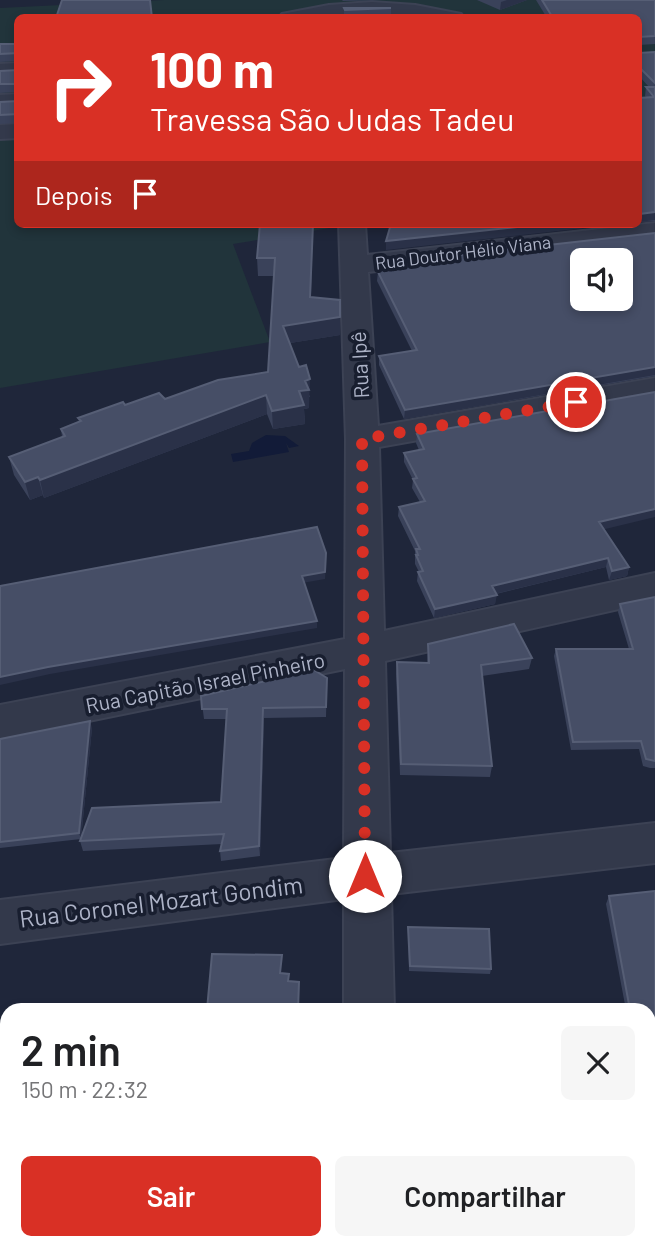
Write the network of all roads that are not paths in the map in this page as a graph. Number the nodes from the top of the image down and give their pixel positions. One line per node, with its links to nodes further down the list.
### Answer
1 (316, 14): 2 (street)
2 (434, 14)
3 (352, 228): 5 (street, Rua Ipê)
4 (655, 230): 5 (street, Rua Doutor Hélio Viana)
5 (354, 265): 7 (street, Rua Ipê)
6 (655, 388): 7 (street)
7 (362, 439): 9 (street, Rua Ipê)
8 (655, 587): 9 (street, Rua Capitão Israel Pinheiro)
9 (365, 650): 10 (street, Rua Capitão Israel Pinheiro); 12 (street, Rua Ipê)
10 (0, 722)
11 (655, 843): 12 (street, Rua Coronel Mozart Gondim)
12 (365, 876): 13 (street, Rua Coronel Mozart Gondim); 14 (street, Rua Ipê)
13 (0, 922)
14 (369, 1003)

